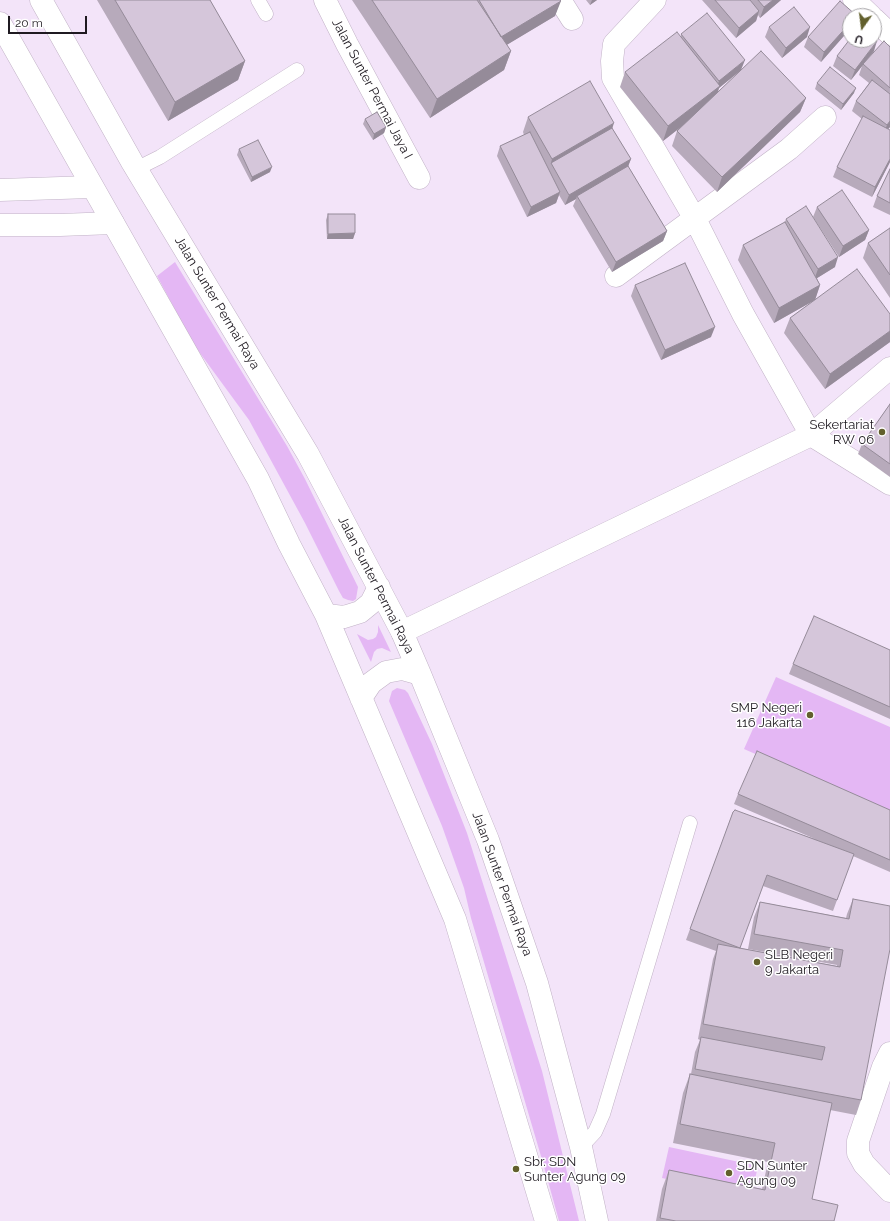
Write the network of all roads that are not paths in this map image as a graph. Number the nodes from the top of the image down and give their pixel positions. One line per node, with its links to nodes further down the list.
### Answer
1 (41, 0): 15 (street, Jalan Sunter Permai Raya)
2 (258, 0): 8 (lane)
3 (325, 0): 16 (street, Jalan Sunter Permai Jaya I)
4 (560, 0): 9 (street)
5 (655, 0): 19 (street)
6 (854, 0): 7 (street)
7 (862, 8)
8 (266, 14)
9 (572, 19)
10 (0, 23): 17 (street)
11 (882, 26): 12 (street)
12 (890, 34)
13 (297, 70): 15 (lane)
14 (825, 117): 19 (street)
15 (136, 169): 26 (street, Jalan Sunter Permai Raya)
16 (419, 178)
17 (91, 187): 18 (street); 20 (street)
18 (0, 190)
19 (695, 219): 22 (street); 24 (street)
20 (113, 223): 21 (street); 27 (street)
21 (0, 225)
22 (616, 276)
23 (890, 368): 24 (street)
24 (811, 435): 25 (street); 28 (street)
25 (890, 484)
26 (379, 587): 27 (street); 28 (street, Jalan Sunter Permai Raya)
27 (326, 615): 30 (street)
28 (402, 632): 29 (street, Jalan Sunter Permai Raya)
29 (420, 674): 30 (street); 33 (street, Jalan Sunter Permai Raya)
30 (362, 698): 35 (street)
31 (690, 823): 33 (lane)
32 (890, 1053): 34 (street)
33 (580, 1147): 36 (street, Jalan Sunter Permai Raya)
34 (890, 1191)
35 (546, 1221)
36 (597, 1221)

